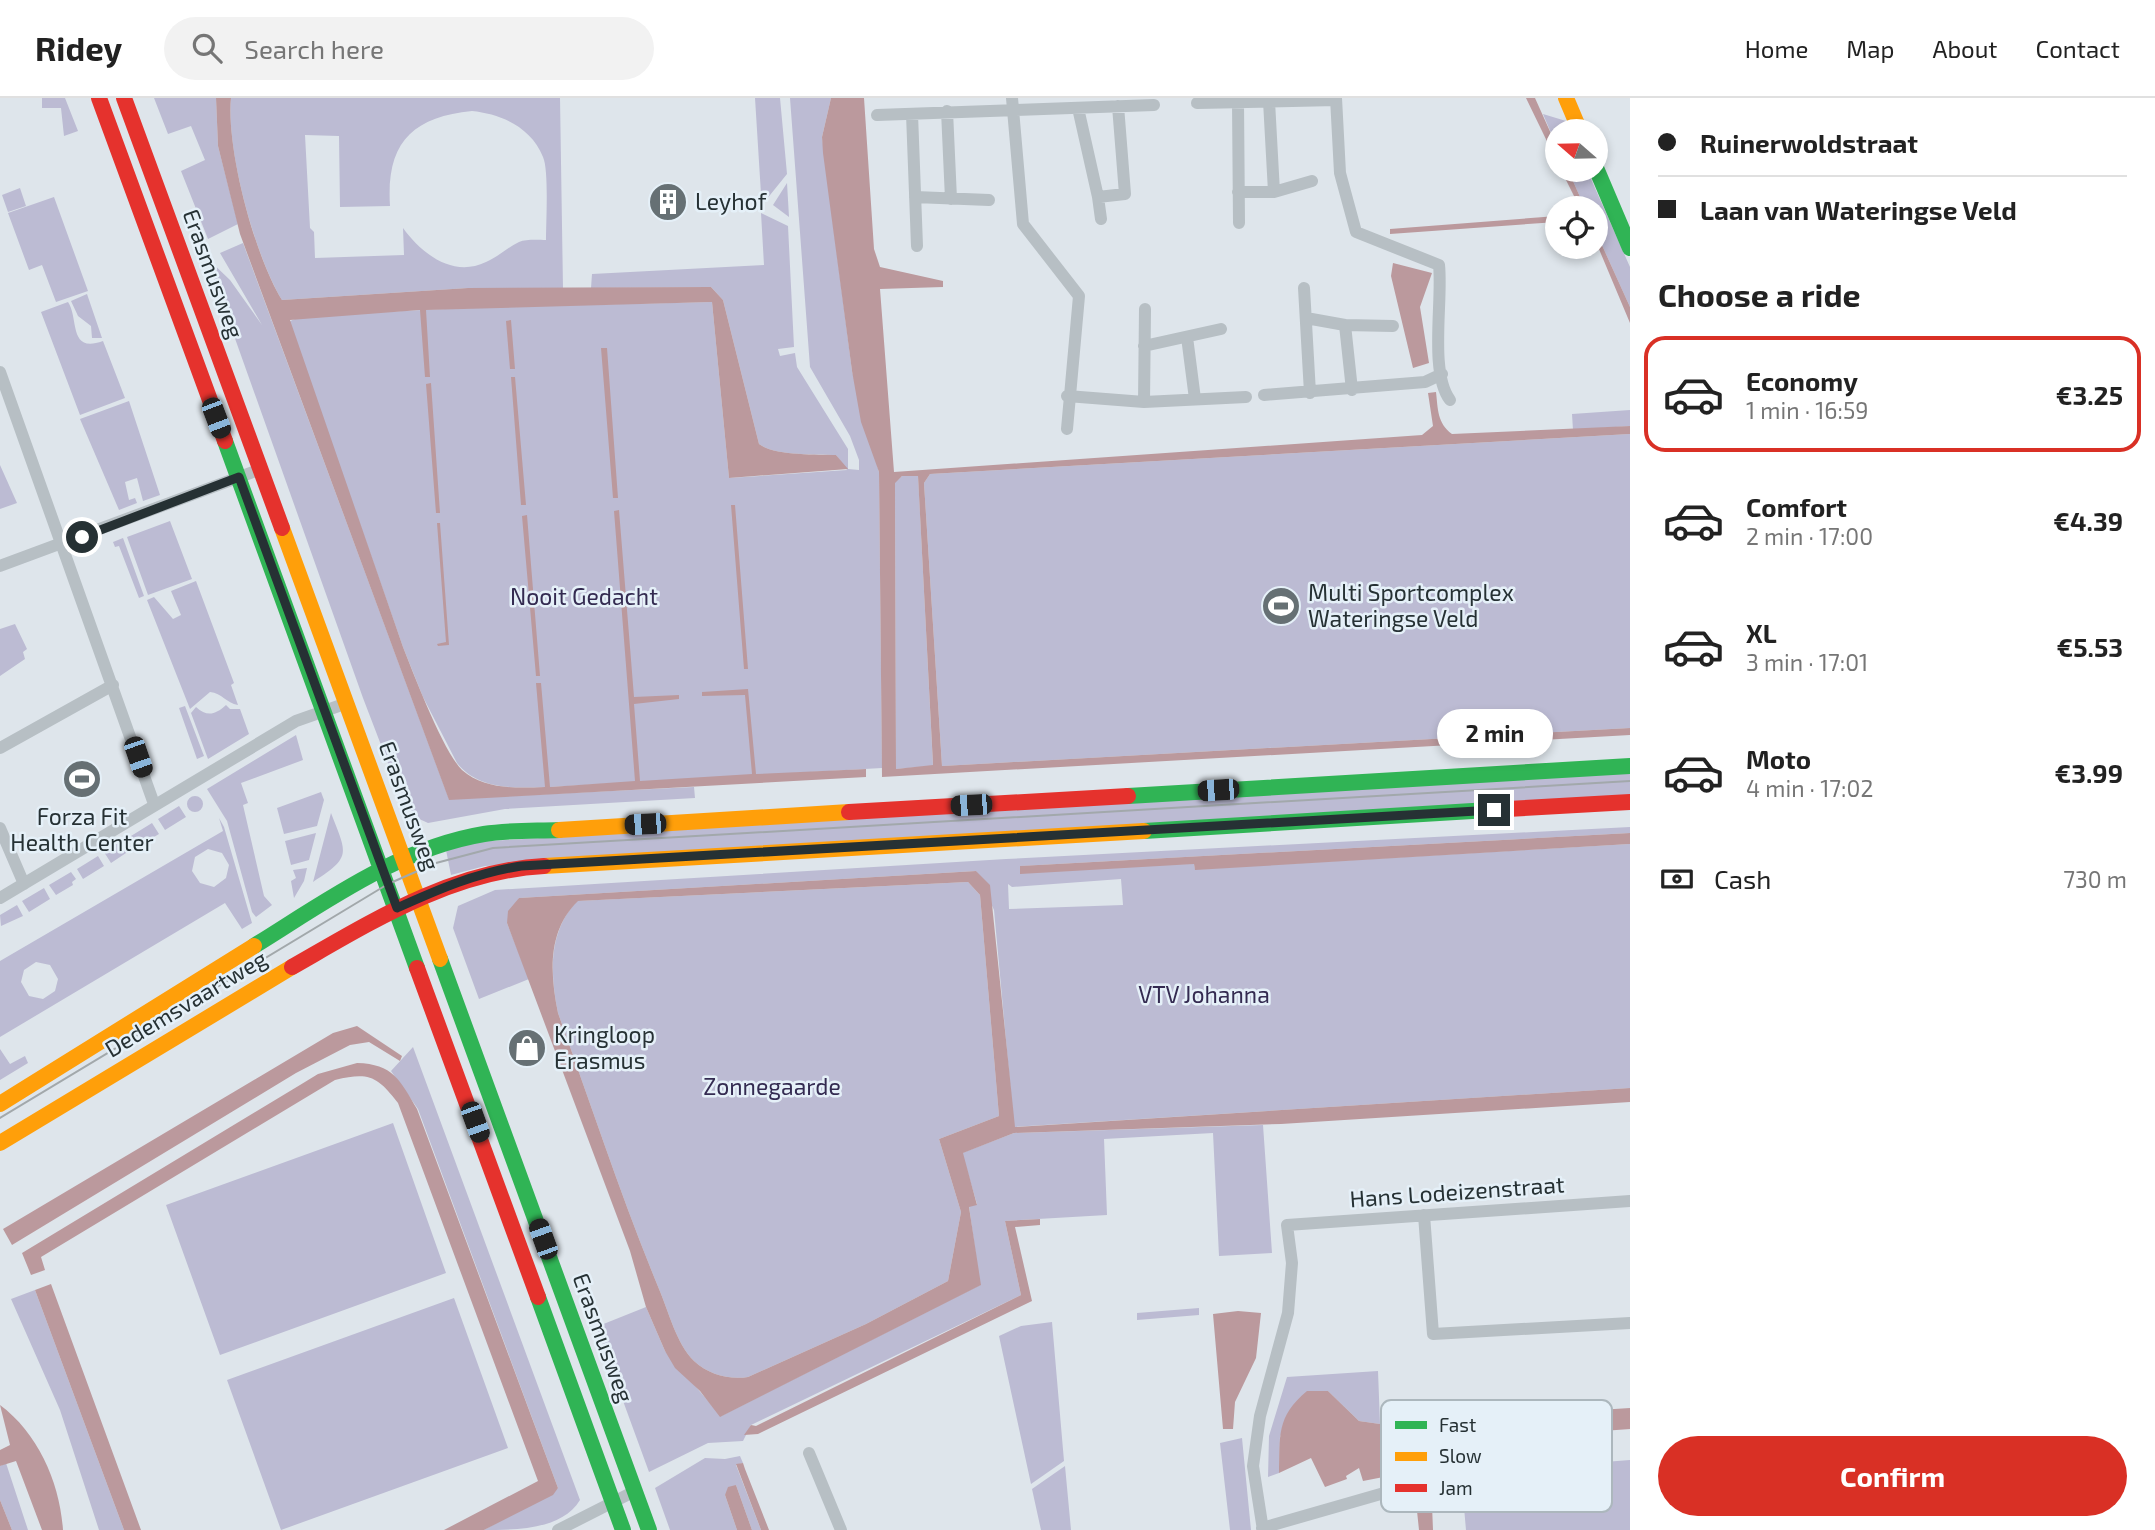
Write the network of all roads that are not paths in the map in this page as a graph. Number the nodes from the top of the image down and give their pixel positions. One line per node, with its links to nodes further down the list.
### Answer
1 (99, 98): 49 (street, Erasmusweg)
2 (124, 98): 48 (street, Erasmusweg)
3 (1566, 98): 15 (street)
4 (1336, 99): 5 (street); 37 (street)
5 (1269, 101): 6 (street); 19 (street)
6 (1238, 102): 8 (street); 18 (street)
7 (1012, 103): 11 (street); 12 (street); 41 (street)
8 (1197, 103)
9 (1154, 105): 10 (street)
10 (1118, 106): 11 (street); 21 (street)
11 (1078, 108): 21 (street)
12 (947, 111): 13 (street); 22 (street)
13 (912, 114): 14 (street); 20 (street)
14 (877, 115)
15 (1575, 119)
16 (1312, 181): 19 (street)
17 (1602, 182): 26 (street)
18 (1238, 191): 19 (street); 25 (street)
19 (1274, 192)
20 (915, 197): 22 (street); 27 (street)
21 (1098, 197): 24 (street)
22 (951, 199): 23 (street)
23 (989, 200)
24 (1101, 219)
25 (1239, 223)
26 (1628, 238)
27 (917, 246)
28 (1304, 288): 30 (street)
29 (1145, 309): 35 (street)
30 (1306, 318): 31 (street); 39 (street)
31 (1345, 325): 32 (street); 38 (street)
32 (1393, 326)
33 (1221, 329): 34 (street)
34 (1186, 337): 35 (street); 43 (street)
35 (1144, 346): 46 (street)
36 (0, 372): 44 (street)
37 (1442, 374): 38 (street); 45 (street)
38 (1352, 390): 39 (street)
39 (1310, 394): 40 (street)
40 (1264, 395)
41 (1068, 396): 46 (street); 47 (street)
42 (1246, 397): 43 (street)
43 (1195, 398): 46 (street)
44 (5, 399): 50 (street)
45 (1450, 400)
46 (1144, 402)
47 (1067, 429)
48 (261, 469): 49 (street); 53 (street, Erasmusweg)
49 (239, 477): 50 (street); 54 (street, Erasmusweg)
50 (63, 544): 51 (street); 52 (street)
51 (0, 566)
52 (113, 685): 55 (street); 58 (street)
53 (347, 703): 54 (street); 60 (street, Erasmusweg)
54 (325, 711): 58 (street); 61 (street, Erasmusweg)
55 (0, 748)
56 (1630, 766): 60 (street, Dedemsvaartweg)
57 (1630, 802): 64 (street, Dedemsvaartweg)
58 (154, 804): 62 (street)
59 (0, 828): 62 (street)
60 (405, 860): 61 (street, Dedemsvaartweg); 64 (street, Erasmusweg)
61 (383, 869): 65 (street, Erasmusweg); 66 (street, Dedemsvaartweg)
62 (24, 884): 63 (street)
63 (0, 898)
64 (419, 898): 65 (street, Dedemsvaartweg); 72 (street, Erasmusweg)
65 (397, 908): 67 (street, Dedemsvaartweg); 74 (street, Erasmusweg)
66 (0, 1104)
67 (0, 1143)
68 (1630, 1201): 69 (street, Hans Lodeizenstraat)
69 (1424, 1215): 70 (street); 75 (street, Hans Lodeizenstraat)
70 (1630, 1323)
71 (809, 1453): 79 (street)
72 (635, 1491): 74 (street); 78 (street, Erasmusweg)
73 (1381, 1494): 75 (street)
74 (612, 1502): 76 (street); 77 (street, Erasmusweg)
75 (1263, 1529)
76 (558, 1530)
77 (623, 1530)
78 (649, 1530)
79 (841, 1530)

